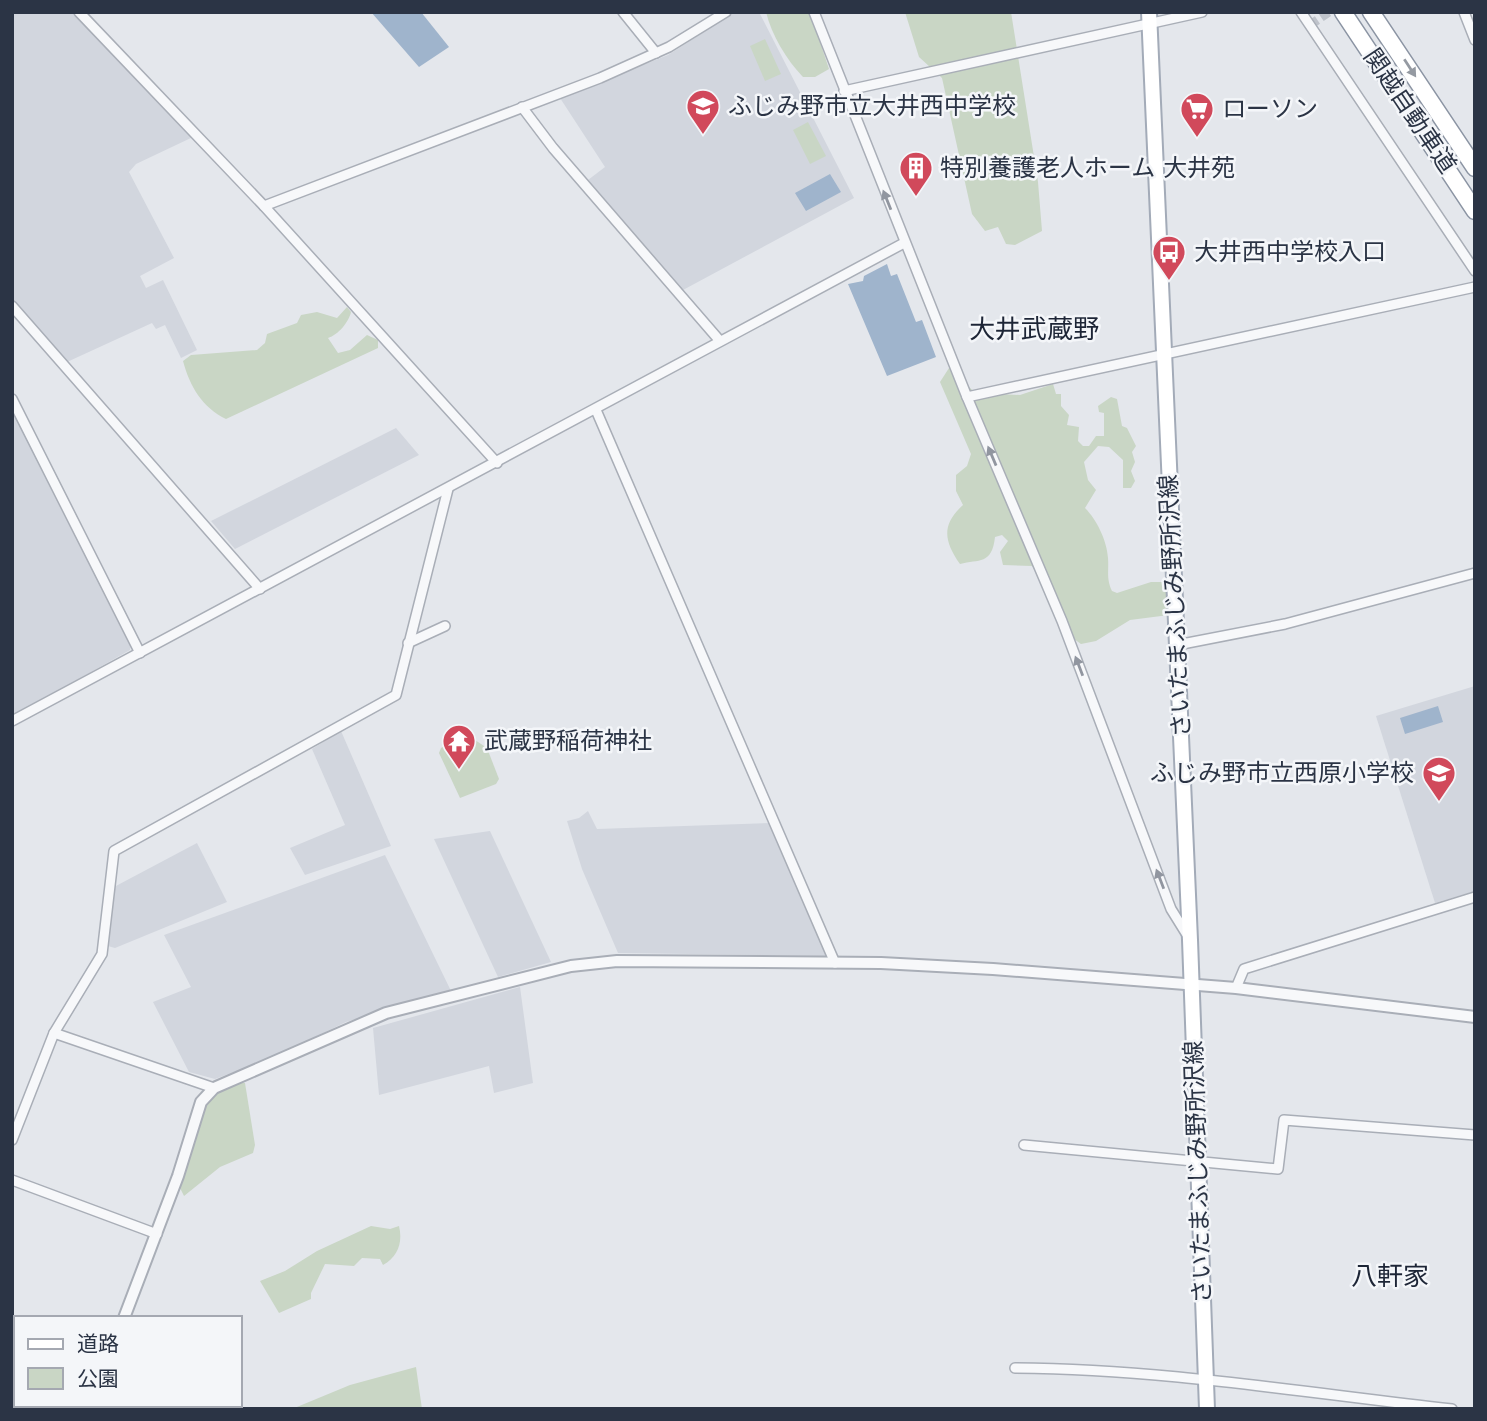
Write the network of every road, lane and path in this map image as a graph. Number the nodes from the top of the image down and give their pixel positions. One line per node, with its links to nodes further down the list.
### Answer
1 (79, 12): 16 (street)
2 (624, 12): 12 (street)
3 (726, 12): 12 (street)
4 (814, 12): 13 (street)
5 (1202, 12): 10 (street)
6 (1301, 12): 19 (street)
7 (1343, 12): 17 (highway, 関越自動車道)
8 (1371, 12): 15 (highway, 関越自動車道, one-way to 15)
9 (1464, 12): 11 (street)
10 (1149, 18): 13 (street); 23 (main road, さいたまふじみ野所沢線)
11 (1475, 40)
12 (656, 53): 14 (street)
13 (844, 90): 18 (street, one-way to 13)
14 (522, 107): 16 (street); 22 (street)
15 (1475, 168)
16 (264, 206): 27 (street)
17 (1475, 211)
18 (904, 243): 22 (street); 24 (street)
19 (1475, 271)
20 (1475, 288): 23 (street)
21 (12, 306): 30 (street)
22 (720, 341): 26 (street)
23 (1164, 357): 24 (street); 33 (main road, さいたまふじみ野所沢線)
24 (967, 397): 37 (street, one-way to 24)
25 (12, 399): 34 (street)
26 (596, 410): 27 (street); 38 (street)
27 (497, 463): 28 (street)
28 (448, 489): 30 (street); 32 (street)
29 (1475, 573): 33 (street)
30 (260, 589): 34 (street)
31 (445, 626): 32 (street)
32 (408, 643): 42 (street)
33 (1177, 645): 37 (main road, さいたまふじみ野所沢線)
34 (140, 653): 35 (street)
35 (12, 721)
36 (1475, 897): 40 (street)
37 (1190, 940): 39 (main road, さいたまふじみ野所沢線)
38 (835, 963): 39 (street); 43 (street)
39 (1192, 986): 40 (street); 47 (main road, さいたまふじみ野所沢線)
40 (1236, 988): 41 (street)
41 (1475, 1017)
42 (54, 1033): 43 (street); 45 (street)
43 (214, 1087): 49 (street)
44 (1475, 1135): 47 (street)
45 (12, 1140)
46 (1024, 1145): 47 (street)
47 (1198, 1161): 52 (main road, さいたまふじみ野所沢線)
48 (12, 1180): 49 (street)
49 (157, 1234): 50 (street)
50 (125, 1316)
51 (1015, 1368): 52 (street)
52 (1206, 1381): 53 (main road, さいたまふじみ野所沢線); 54 (street)
53 (1207, 1409)
54 (1452, 1409)

